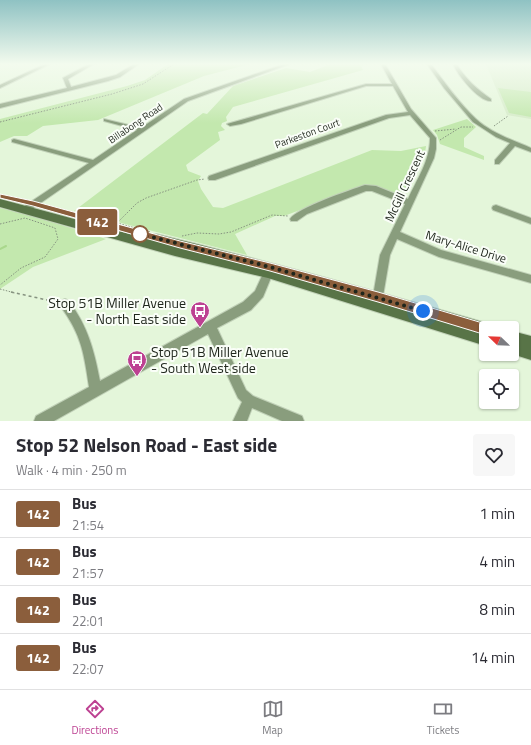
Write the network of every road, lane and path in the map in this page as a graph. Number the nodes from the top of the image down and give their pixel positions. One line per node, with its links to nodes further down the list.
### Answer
1 (67, 84): 8 (street)
2 (91, 84): 8 (street)
3 (144, 84): 14 (path)
4 (231, 84): 18 (street, Billabong Road)
5 (444, 84): 19 (street)
6 (471, 84): 9 (street)
7 (395, 85): 11 (street, McGill Crescent); 15 (street)
8 (70, 89): 10 (street)
9 (489, 100)
10 (0, 106)
11 (411, 112): 20 (street, McGill Crescent); 27 (street, Parkeston Court)
12 (508, 116): 19 (path)
13 (106, 120): 18 (street)
14 (0, 122)
15 (230, 124)
16 (476, 127): 17 (path)
17 (457, 129): 20 (path); 22 (path)
18 (142, 130): 25 (street, Billabong Road)
19 (488, 130): 23 (street)
20 (429, 132): 22 (street, McGill Crescent)
21 (14, 141): 25 (street)
22 (434, 142): 29 (street, McGill Crescent)
23 (514, 143): 24 (street); 26 (street)
24 (531, 150)
25 (94, 162): 31 (street, Billabong Road)
26 (497, 162)
27 (212, 178): 36 (path)
28 (0, 196): 31 (main road)
29 (409, 203): 33 (street); 37 (street, McGill Crescent)
30 (0, 204): 31 (main road)
31 (29, 206): 39 (main road)
32 (496, 208): 34 (street)
33 (292, 218): 38 (path)
34 (531, 221)
35 (0, 224): 41 (path)
36 (154, 233)
37 (394, 234): 40 (street, Mary-Alice Drive); 43 (street, McGill Crescent)
38 (180, 237)
39 (269, 270): 43 (main road); 45 (street)
40 (531, 279)
41 (0, 285)
42 (0, 289): 44 (path)
43 (378, 301): 46 (main road); 47 (main road)
44 (64, 304): 52 (street)
45 (211, 327): 52 (street); 53 (street)
46 (479, 328)
47 (479, 337)
48 (519, 340): 49 (main road)
49 (531, 343)
50 (519, 349): 51 (main road)
51 (531, 353)
52 (96, 390): 54 (street)
53 (249, 400): 55 (street); 56 (street)
54 (46, 420)
55 (240, 421)
56 (297, 421)

